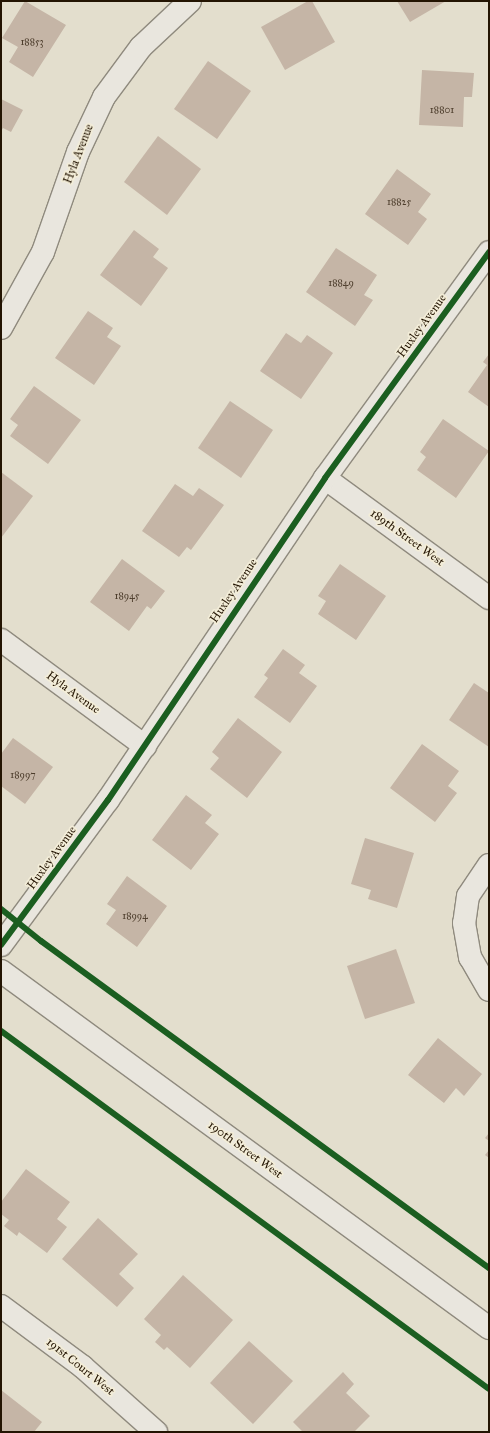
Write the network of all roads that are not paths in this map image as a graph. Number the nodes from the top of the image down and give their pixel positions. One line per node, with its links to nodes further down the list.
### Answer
1 (190, 1): 3 (street, Hyla Avenue)
2 (489, 252): 4 (street, Huxley Avenue)
3 (1, 328)
4 (325, 478): 5 (street, 189th Street West); 7 (street, Huxley Avenue)
5 (489, 598)
6 (1, 640): 7 (street, Hyla Avenue)
7 (145, 746): 9 (street, Huxley Avenue)
8 (489, 865): 11 (street)
9 (1, 945)
10 (1, 971): 13 (street, 190th Street West)
11 (489, 990)
12 (1, 1306): 14 (street, 191st Court West)
13 (489, 1328)
14 (156, 1432)

